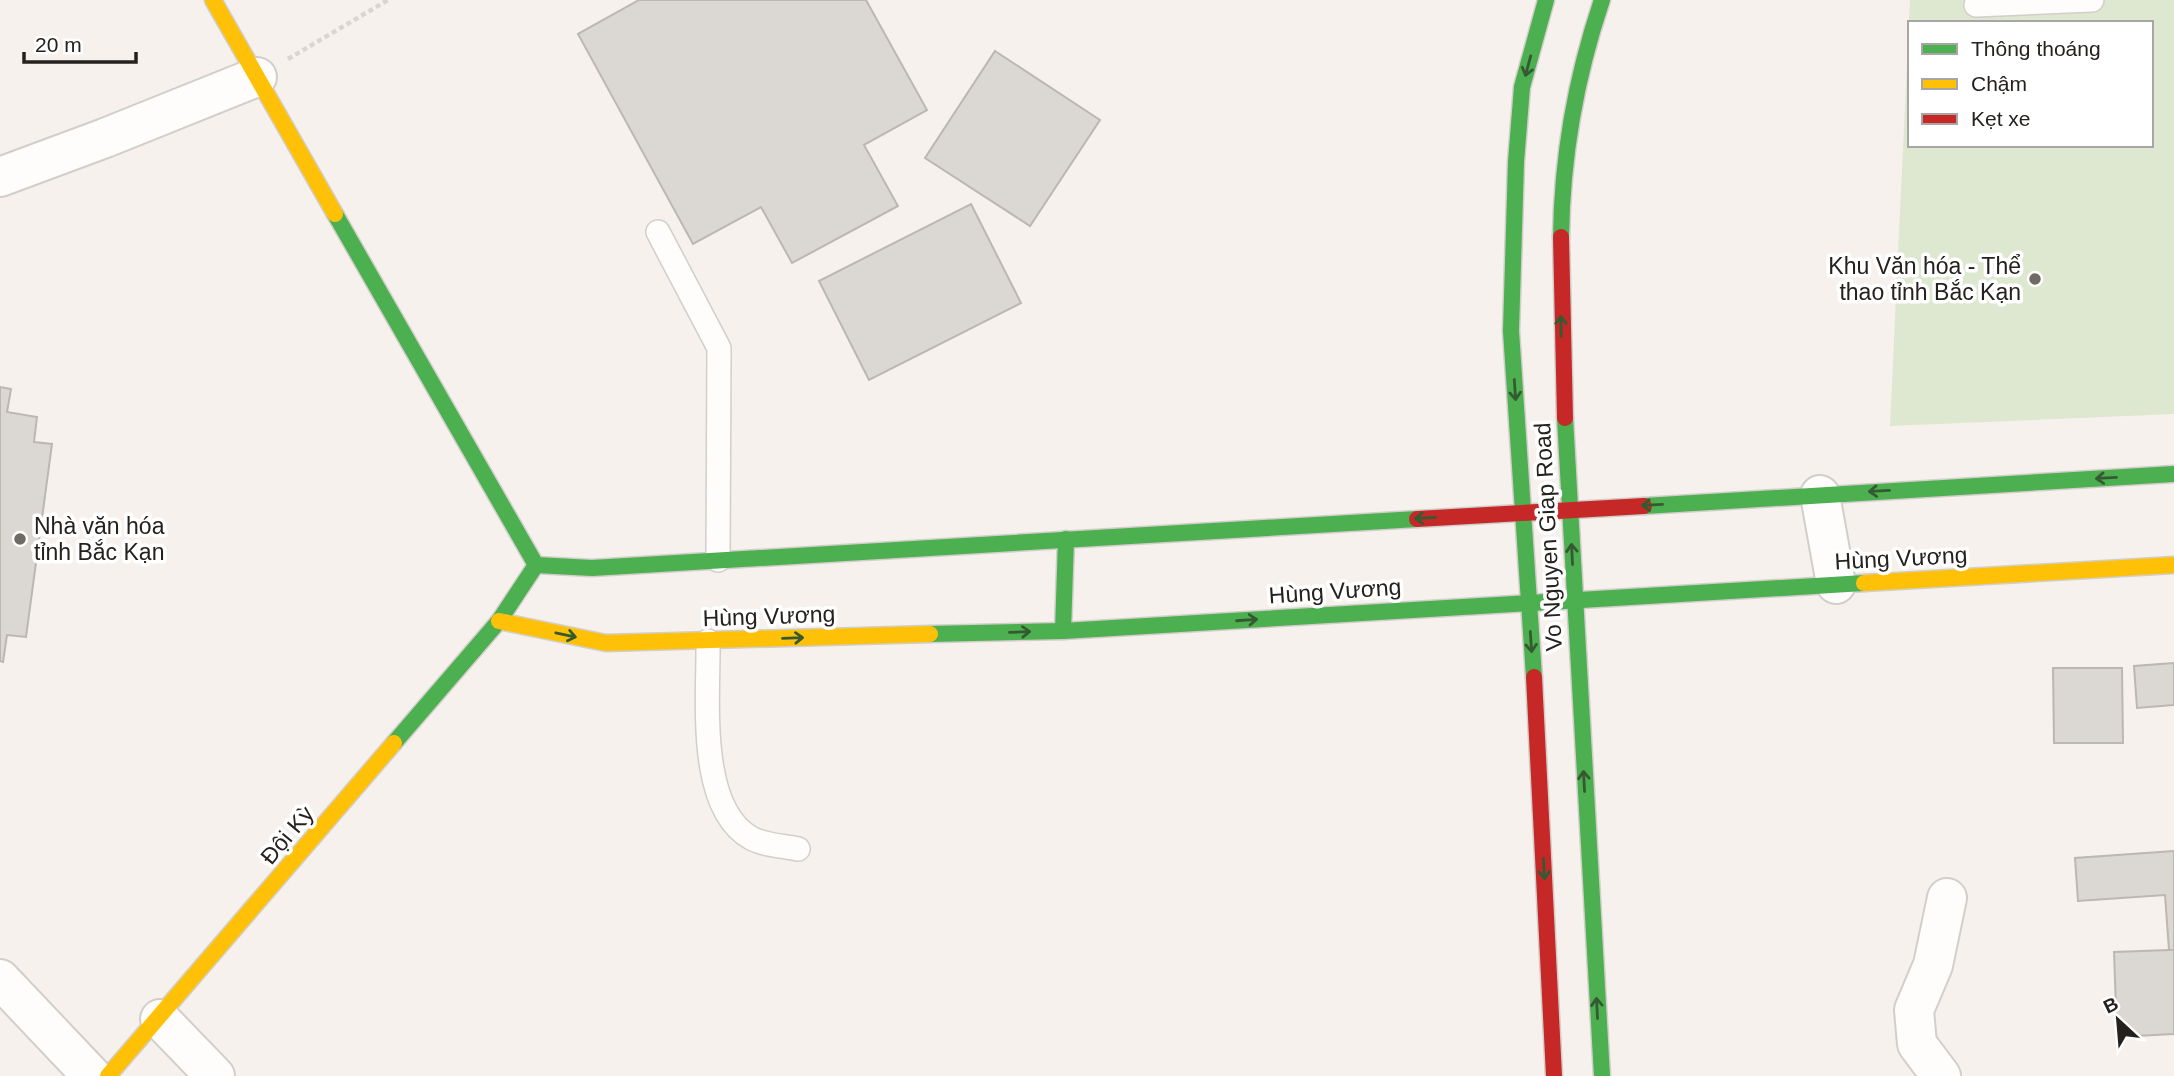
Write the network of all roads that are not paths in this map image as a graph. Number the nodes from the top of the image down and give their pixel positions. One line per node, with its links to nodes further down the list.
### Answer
1 (213, 0): 6 (street)
2 (1546, 0): 12 (street, Vo Nguyen Giap Road, one-way to 12)
3 (1602, 0): 11 (street, Vo Nguyen Giap Road, one-way to 3)
4 (2092, 0): 5 (lane)
5 (1976, 5)
6 (257, 77): 7 (street); 15 (street)
7 (0, 177)
8 (658, 232): 14 (lane)
9 (2174, 474): 10 (street, one-way to 10)
10 (1820, 495): 11 (street, one-way to 11); 17 (street)
11 (1569, 509): 12 (street); 18 (street, Vo Nguyen Giap Road, one-way to 11)
12 (1523, 513): 13 (street, one-way to 13); 19 (street, Vo Nguyen Giap Road)
13 (1066, 539): 14 (street); 21 (street)
14 (718, 560): 15 (street)
15 (536, 565): 20 (street, Đội Kỳ)
16 (2174, 565): 17 (street, Hùng Vương)
17 (1836, 584): 18 (street, Hùng Vương)
18 (1574, 599): 19 (street, Hùng Vương); 31 (street, Vo Nguyen Giap Road, one-way to 18)
19 (1528, 602): 21 (street, Hùng Vương, one-way to 19); 30 (street, Vo Nguyen Giap Road, one-way to 30)
20 (499, 621): 22 (street, Hùng Vương, one-way to 22); 26 (street, Đội Kỳ)
21 (1063, 631): 22 (street, Hùng Vương, one-way to 21)
22 (708, 641): 23 (lane)
23 (798, 849)
24 (1947, 898): 32 (street)
25 (0, 979): 27 (street)
26 (160, 1019): 28 (street, Đội Kỳ); 29 (street)
27 (92, 1076)
28 (108, 1076)
29 (215, 1076)
30 (1554, 1076)
31 (1602, 1076)
32 (1941, 1076)

